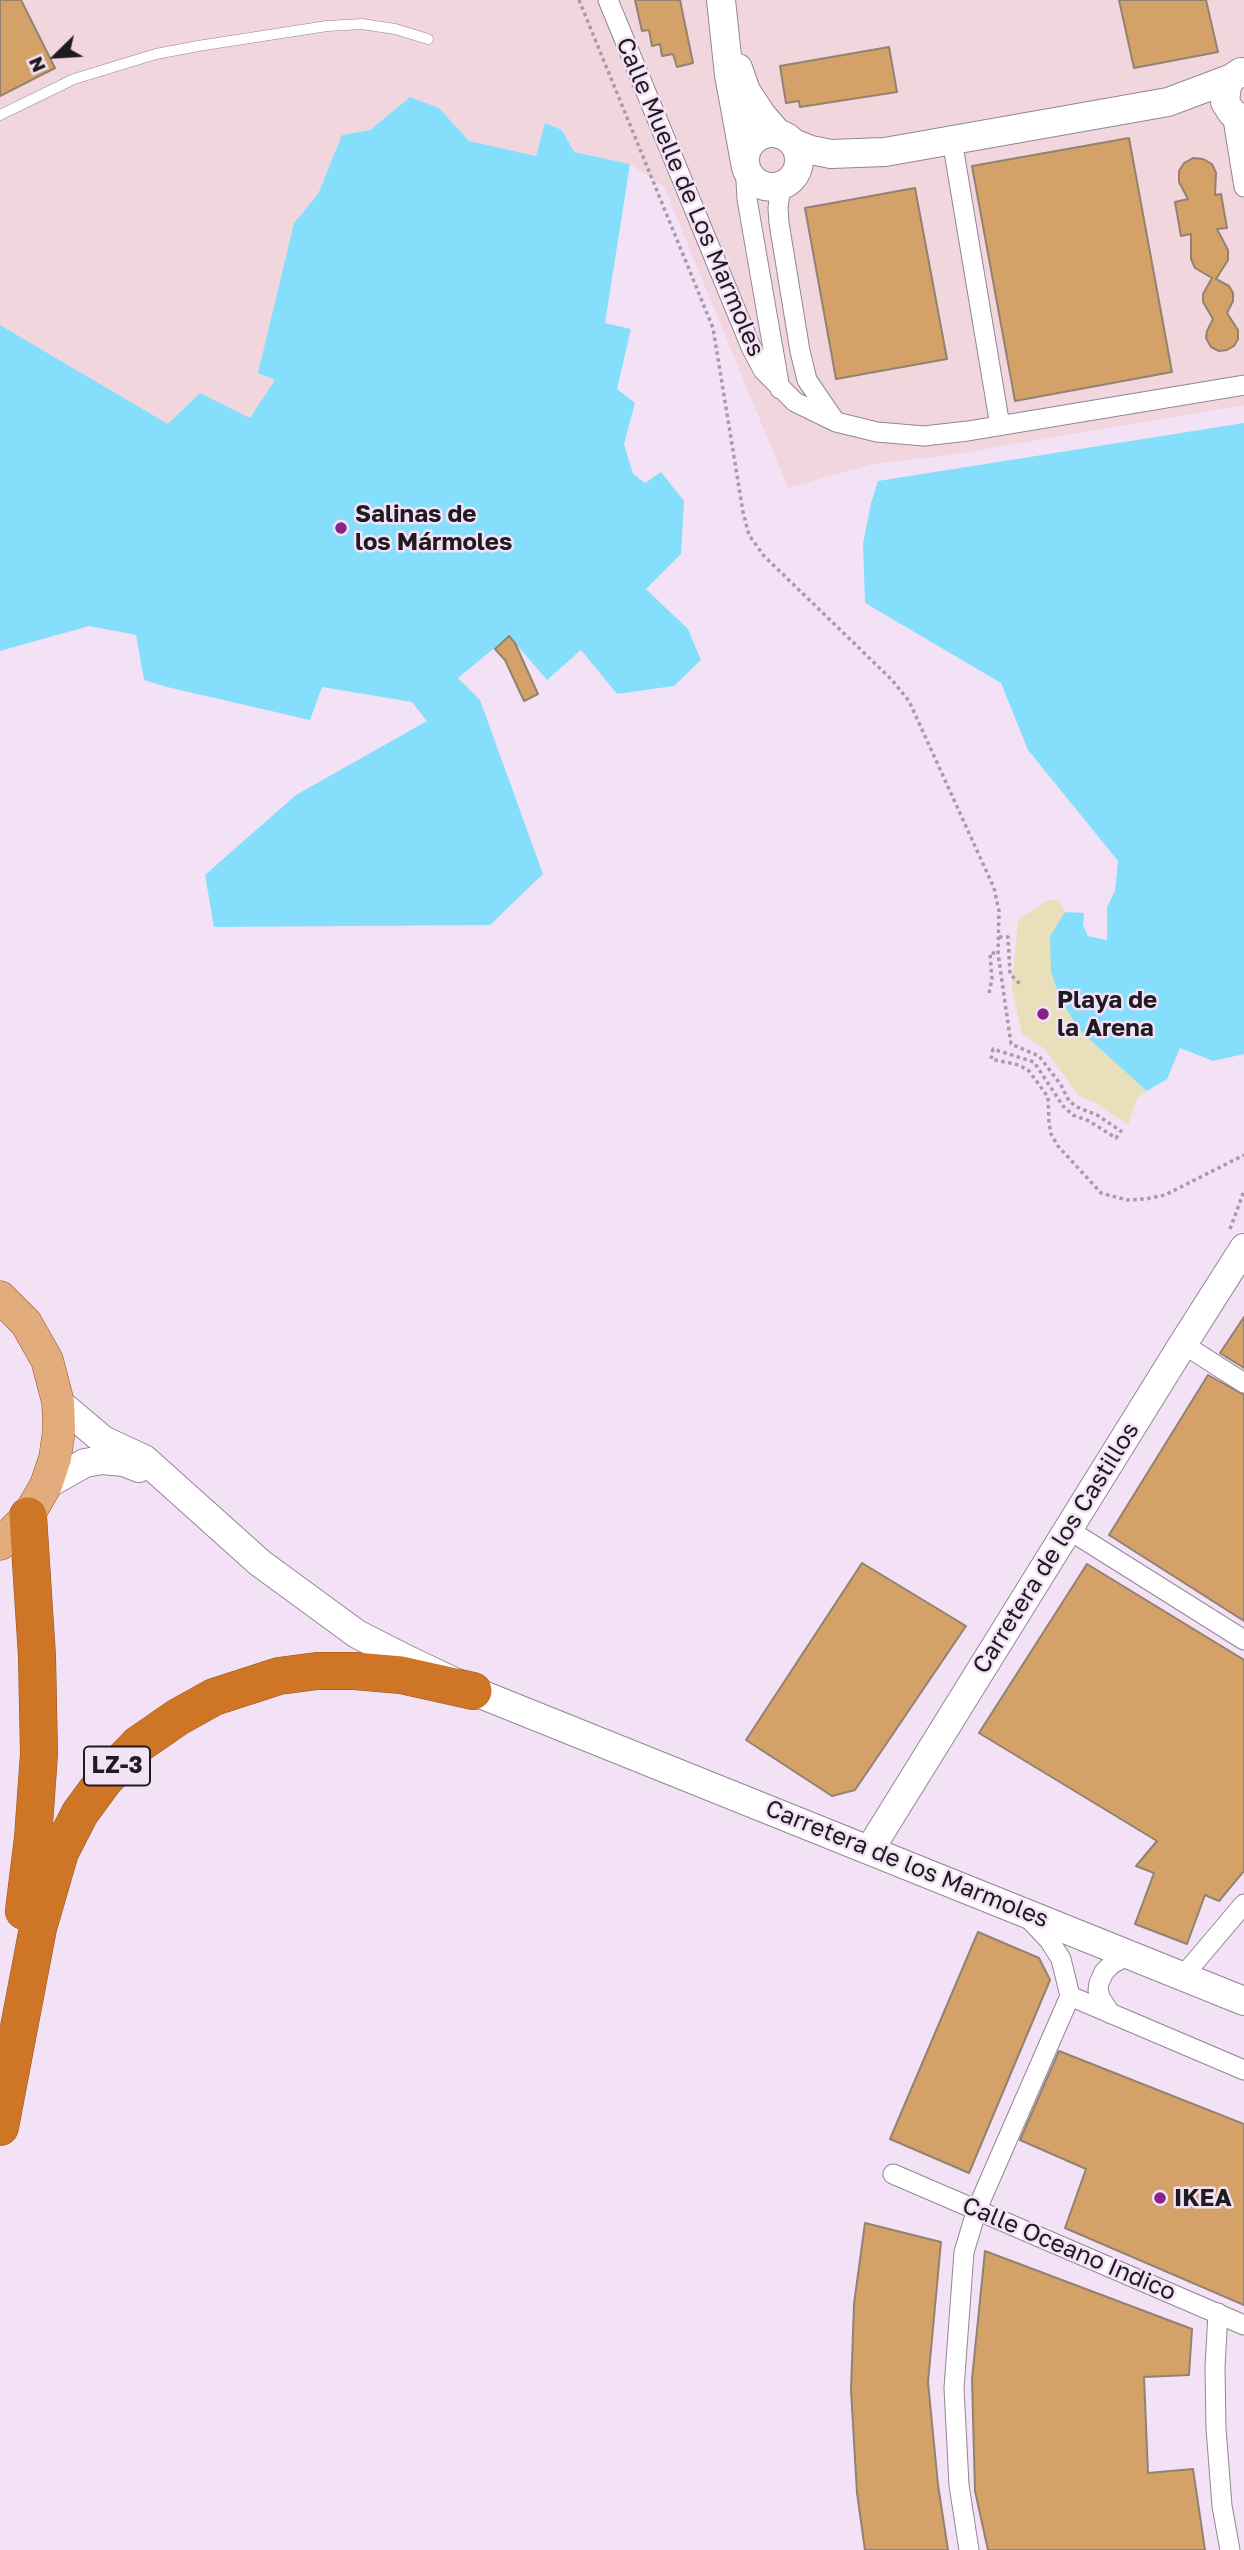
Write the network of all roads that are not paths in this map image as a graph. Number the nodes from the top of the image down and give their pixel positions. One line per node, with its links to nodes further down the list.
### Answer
1 (608, 0): 15 (street, Calle Muelle de Los Marmoles)
2 (722, 6): 8 (main road); 11 (main road)
3 (428, 39): 6 (lane)
4 (1238, 74): 5 (main road); 7 (main road)
5 (1168, 102): 7 (main road); 9 (main road)
6 (0, 115)
7 (1235, 115): 13 (street)
8 (785, 138): 10 (main road); 11 (main road); 12 (main road)
9 (952, 140): 10 (main road); 17 (street)
10 (884, 152): 12 (main road)
11 (745, 162): 12 (main road); 15 (street, Calle Muelle de Los Marmoles)
12 (785, 184): 16 (street, Calle Muelle de Los Marmoles)
13 (1244, 187)
14 (1244, 385): 17 (street, Calle Muelle de Los Marmoles)
15 (780, 389): 16 (street, Calle Muelle de Los Marmoles)
16 (836, 422): 17 (street, Calle Muelle de Los Marmoles)
17 (1000, 426)
18 (1235, 1244): 20 (main road, Carretera de los Castillos)
19 (0, 1297): 22 (main road)
20 (1183, 1344): 21 (street); 26 (main road, Carretera de los Castillos)
21 (1244, 1383)
22 (58, 1402): 23 (main road, Carretera de los Marmoles); 24 (main road)
23 (165, 1477): 24 (main road); 29 (main road, Carretera de los Marmoles)
24 (46, 1485): 25 (main road)
25 (28, 1516): 27 (main road); 39 (highway)
26 (1069, 1530): 28 (street); 30 (main road, Carretera de los Castillos)
27 (1, 1544)
28 (1244, 1640)
29 (473, 1691): 30 (main road, Carretera de los Marmoles); 40 (highway, LZ-3)
30 (870, 1849): 32 (main road, Carretera de los Marmoles)
31 (1244, 1904): 34 (street)
32 (1021, 1910): 33 (main road, Carretera de los Marmoles); 35 (street)
33 (1130, 1954): 34 (main road, Carretera de los Marmoles); 37 (street)
34 (1183, 1976): 36 (main road, Carretera de los Marmoles)
35 (1070, 1996): 37 (street); 42 (street)
36 (1244, 2001)
37 (1111, 2014): 38 (street)
38 (1244, 2070)
39 (0, 2071)
40 (0, 2127)
41 (893, 2174): 42 (street, Calle Oceano Indico)
42 (977, 2209): 43 (street, Calle Oceano Indico); 45 (street)
43 (1218, 2313): 44 (street, Calle Oceano Indico); 46 (street)
44 (1244, 2325)
45 (969, 2550)
46 (1230, 2550)

